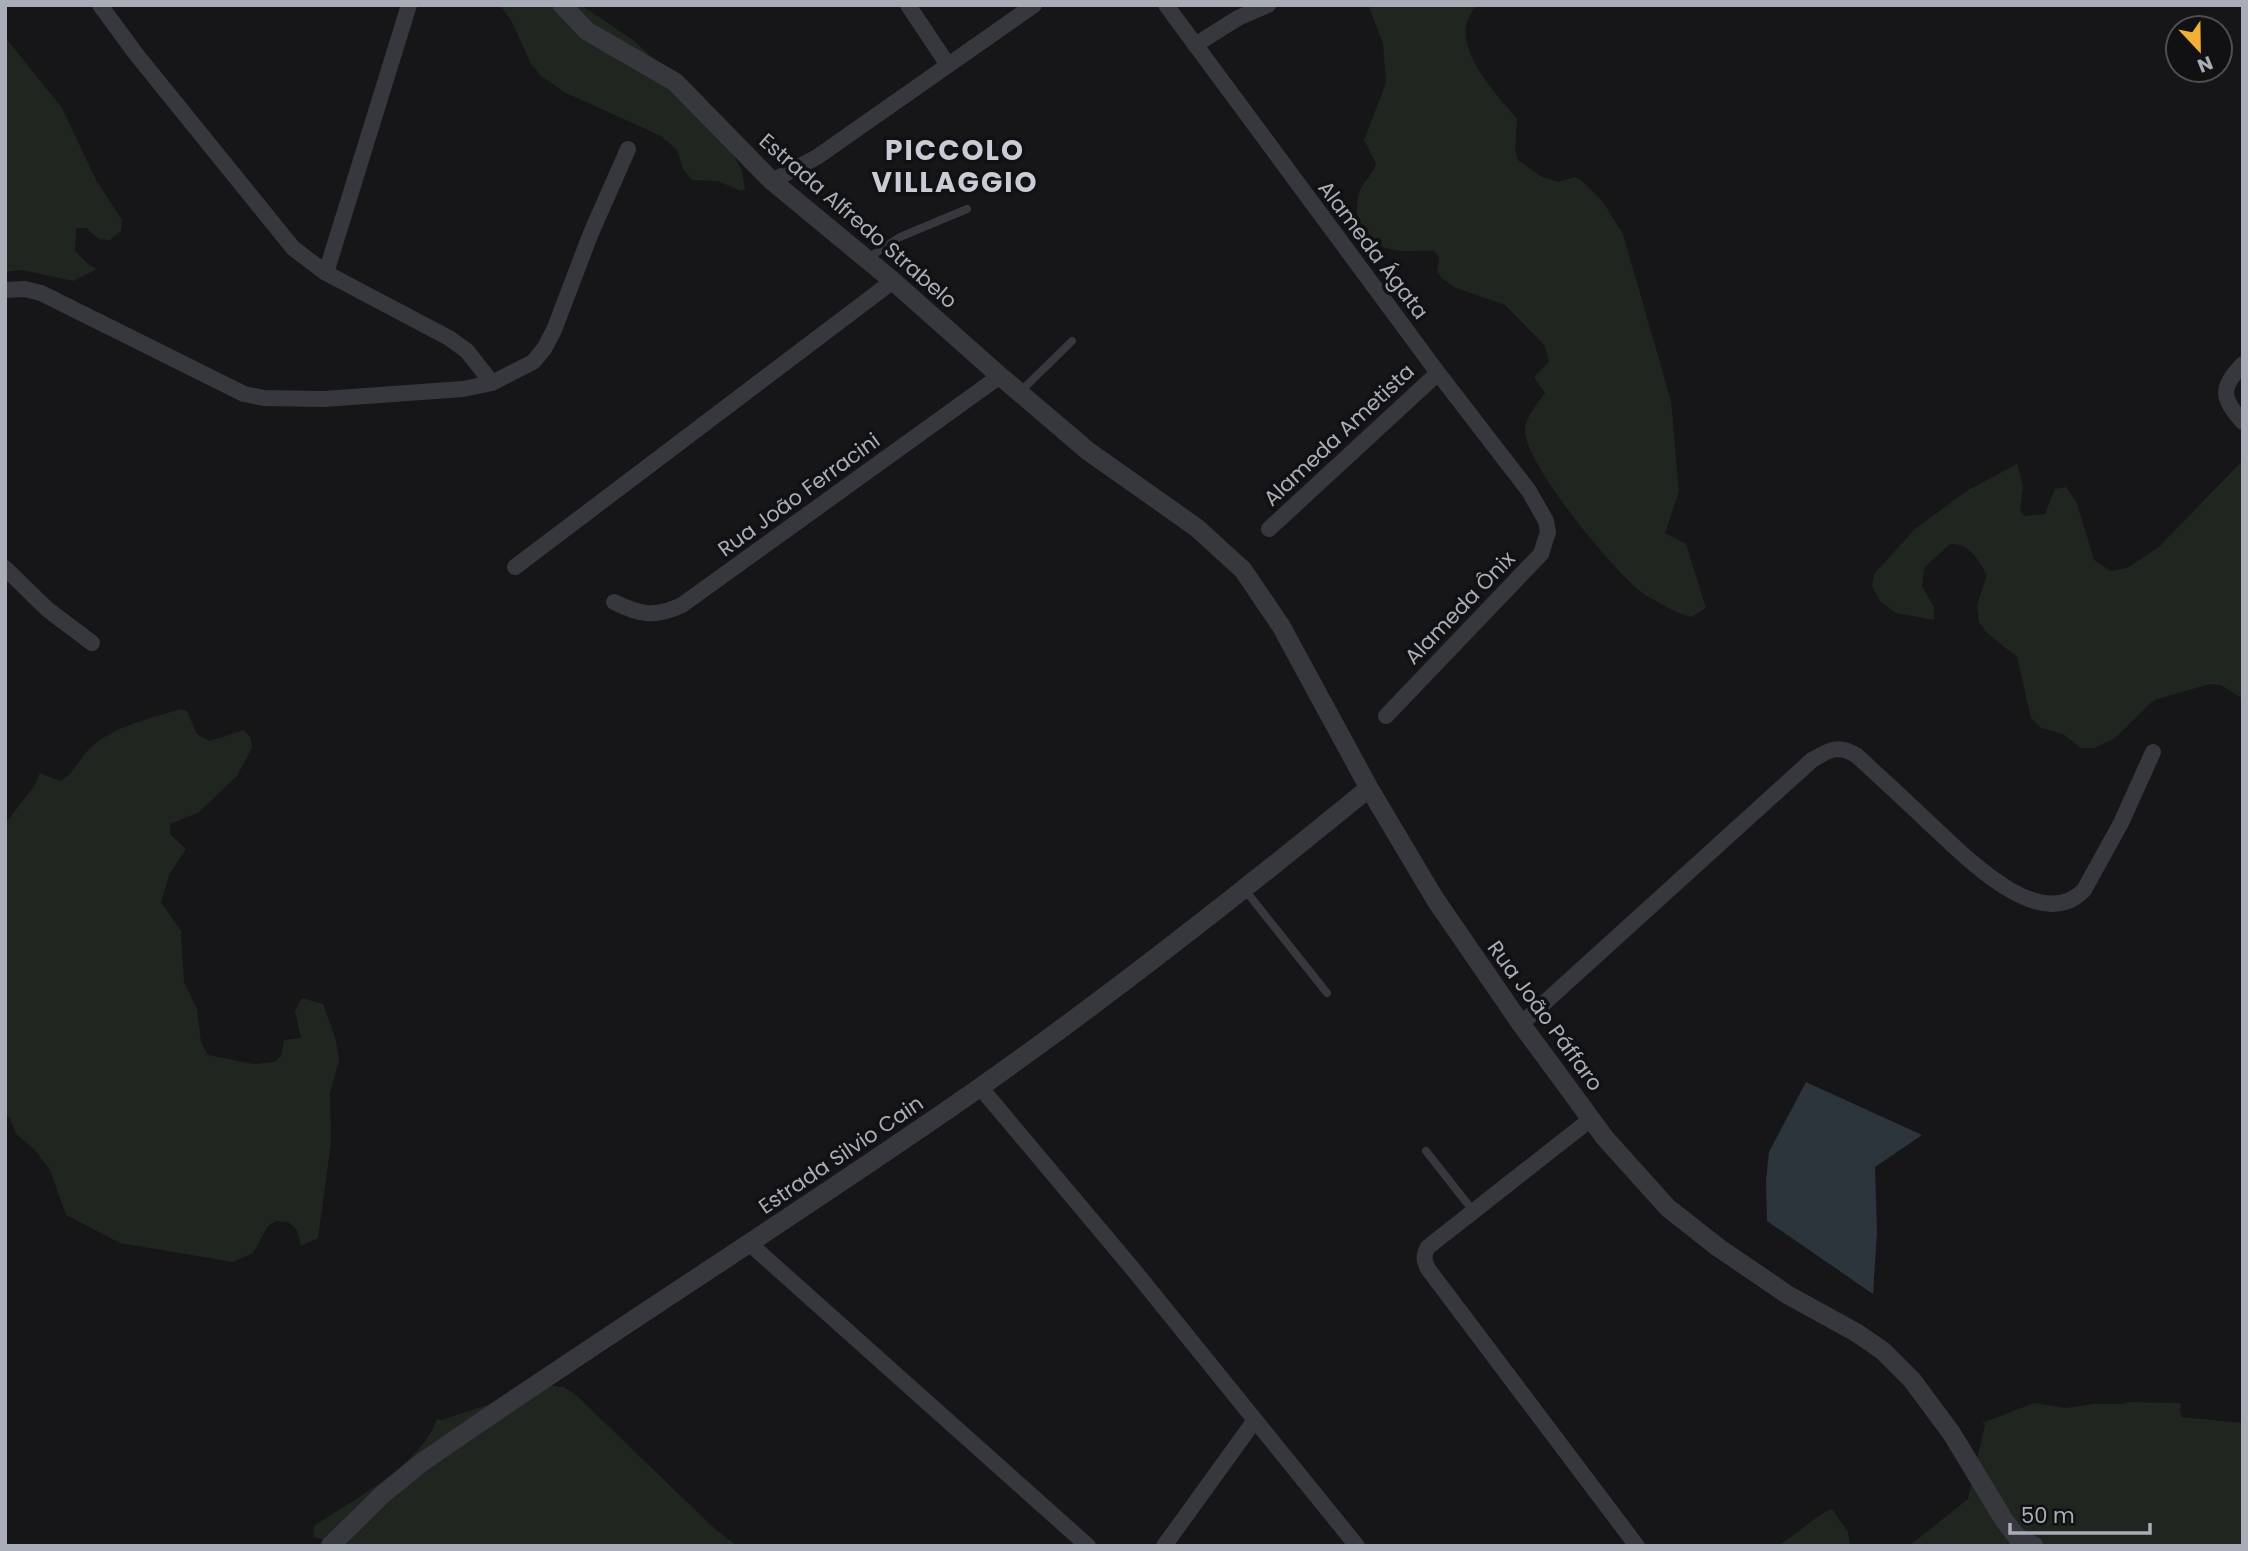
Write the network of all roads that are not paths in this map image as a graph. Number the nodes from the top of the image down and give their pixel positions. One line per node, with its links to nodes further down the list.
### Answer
1 (100, 5): 14 (street)
2 (410, 5): 14 (street)
3 (562, 5): 11 (street, Estrada Alfredo Strabelo)
4 (908, 5): 9 (street)
5 (1034, 5): 9 (street)
6 (1166, 5): 8 (street, Alameda Ágata)
7 (1268, 5): 8 (street)
8 (1195, 45): 19 (street, Alameda Ágata)
9 (948, 65): 11 (street)
10 (628, 149): 21 (street)
11 (772, 181): 13 (street, Estrada Alfredo Strabelo)
12 (967, 208): 13 (lane)
13 (865, 260): 15 (street, Estrada Alfredo Strabelo)
14 (326, 273): 21 (street)
15 (892, 281): 20 (street, Estrada Alfredo Strabelo); 27 (street)
16 (5, 290): 21 (street)
17 (1072, 341): 22 (lane)
18 (2243, 364): 23 (street)
19 (1438, 373): 25 (street, Alameda Ágata); 26 (street, Alameda Ametista)
20 (1000, 376): 22 (street, Estrada Alfredo Strabelo); 29 (street, Rua João Ferracini)
21 (492, 383)
22 (1019, 393): 24 (street, Estrada Alfredo Strabelo)
23 (2243, 422)
24 (1088, 451): 33 (street, Rua João Páffaro)
25 (1546, 521): 31 (street, Alameda Ônix)
26 (1269, 529)
27 (514, 567)
28 (5, 568): 30 (street)
29 (614, 602)
30 (92, 643)
31 (1386, 716)
32 (2152, 752): 36 (street)
33 (1369, 788): 34 (street, Estrada Silvio Cain); 36 (street, Rua João Páffaro)
34 (1245, 890): 35 (lane); 37 (street, Estrada Silvio Cain)
35 (1327, 993)
36 (1521, 1024): 38 (street, Rua João Páffaro)
37 (980, 1087): 41 (street, Estrada Silvio Cain); 42 (street)
38 (1591, 1119): 40 (street); 48 (street, Rua João Páffaro)
39 (1426, 1151): 40 (lane)
40 (1474, 1212): 47 (street)
41 (750, 1244): 43 (street, Estrada Silvio Cain); 44 (street)
42 (1255, 1420): 45 (street); 46 (street)
43 (330, 1546)
44 (1088, 1546)
45 (1164, 1546)
46 (1357, 1546)
47 (1637, 1546)
48 (2034, 1546)

